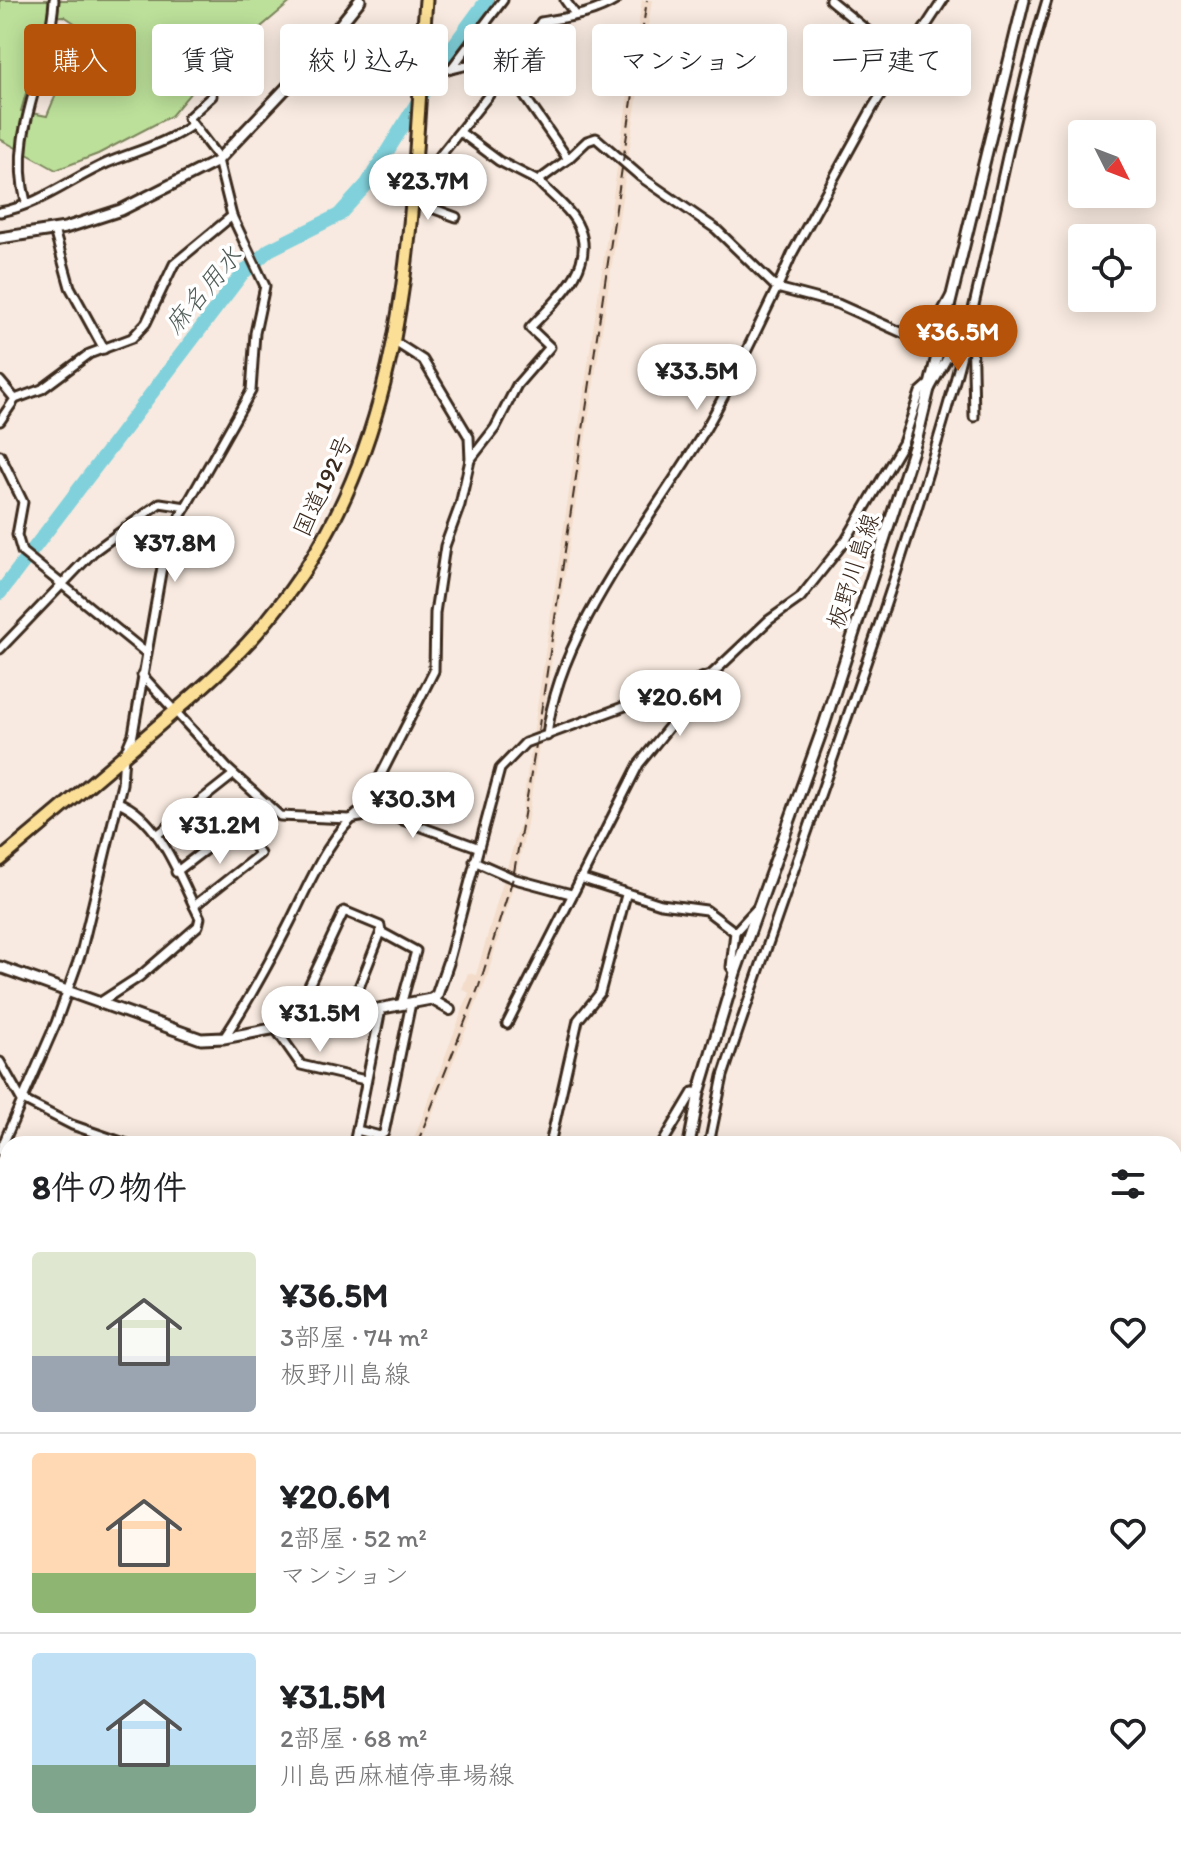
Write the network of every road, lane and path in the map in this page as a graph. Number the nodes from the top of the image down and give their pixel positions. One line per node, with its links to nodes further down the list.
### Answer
1 (54, 0): 29 (street)
2 (360, 0): 26 (main road)
3 (426, 0): 12 (highway, 国道192号)
4 (503, 0): 17 (street)
5 (565, 0): 11 (street)
6 (616, 0): 11 (street)
7 (830, 0): 14 (street)
8 (943, 0): 15 (street)
9 (1024, 0): 36 (main road, 板野川島線)
10 (1047, 0): 37 (street)
11 (575, 14): 13 (street)
12 (426, 24)
13 (540, 24)
14 (859, 24)
15 (926, 24)
16 (464, 66): 17 (street)
17 (448, 69)
18 (212, 96): 23 (street)
19 (418, 96): 28 (highway, 国道192号)
20 (488, 96): 24 (street)
21 (524, 96): 25 (street)
22 (881, 96): 35 (street)
23 (192, 125): 26 (street); 29 (street)
24 (460, 132): 27 (street); 28 (street)
25 (568, 159): 27 (street); 35 (street)
26 (216, 162): 31 (street); 33 (main road)
27 (538, 181): 46 (street)
28 (410, 196): 32 (street); 38 (highway, 国道192号)
29 (26, 202): 30 (street)
30 (0, 212)
31 (232, 216): 39 (street); 47 (street)
32 (456, 217)
33 (54, 230): 34 (main road); 39 (street)
34 (0, 238)
35 (777, 288): 36 (street); 54 (street)
36 (956, 289): 41 (main road, 板野川島線)
37 (971, 319): 41 (street); 43 (street); 98 (street)
38 (395, 342): 46 (street); 53 (highway, 国道192号)
39 (104, 349): 42 (street)
40 (0, 381): 42 (street)
41 (928, 388): 51 (street); 69 (main road, 板野川島線)
42 (15, 399): 44 (street)
43 (974, 417)
44 (0, 421)
45 (0, 455): 48 (street)
46 (470, 460): 59 (street)
47 (186, 507): 48 (street); 50 (street)
48 (64, 586): 49 (street); 50 (street)
49 (0, 649)
50 (145, 652): 52 (street)
51 (712, 674): 54 (street); 66 (street)
52 (142, 675): 53 (street); 55 (street)
53 (176, 710): 55 (highway, 国道192号); 56 (street)
54 (547, 736): 62 (street)
55 (124, 755): 57 (street); 63 (highway, 国道192号)
56 (233, 775): 58 (street); 61 (street)
57 (118, 802): 61 (street); 76 (street)
58 (266, 803): 59 (street); 60 (street)
59 (349, 819): 62 (street); 86 (street)
60 (238, 825): 65 (street); 70 (street)
61 (157, 835): 65 (street)
62 (477, 847): 64 (street)
63 (0, 860)
64 (474, 861): 67 (street); 73 (street)
65 (176, 872): 70 (street)
66 (580, 878): 67 (street); 68 (street)
67 (571, 894): 83 (street)
68 (626, 895): 72 (street); 95 (street)
69 (760, 905): 72 (street); 75 (main road, 板野川島線)
70 (194, 906): 78 (street)
71 (381, 932): 79 (street); 82 (street); 84 (street)
72 (735, 932): 75 (street)
73 (448, 963): 77 (main road)
74 (0, 967): 76 (main road)
75 (735, 973): 89 (main road, 板野川島線)
76 (67, 994): 78 (main road); 90 (street)
77 (431, 999): 79 (main road); 81 (street)
78 (97, 1004): 86 (main road)
79 (406, 1004): 80 (main road); 91 (street)
80 (381, 1009): 82 (main road); 88 (street)
81 (450, 1010)
82 (348, 1015): 84 (main road)
83 (507, 1024)
84 (290, 1026): 85 (main road)
85 (275, 1028): 86 (main road); 88 (street)
86 (224, 1038)
87 (0, 1062): 90 (street)
88 (365, 1080): 91 (street)
89 (699, 1093): 96 (street); 97 (main road, 板野川島線)
90 (21, 1099): 92 (street); 93 (street)
91 (357, 1130): 94 (street)
92 (6, 1136)
93 (104, 1136)
94 (356, 1136)
95 (552, 1136)
96 (668, 1136)
97 (691, 1136)
98 (711, 1136)

